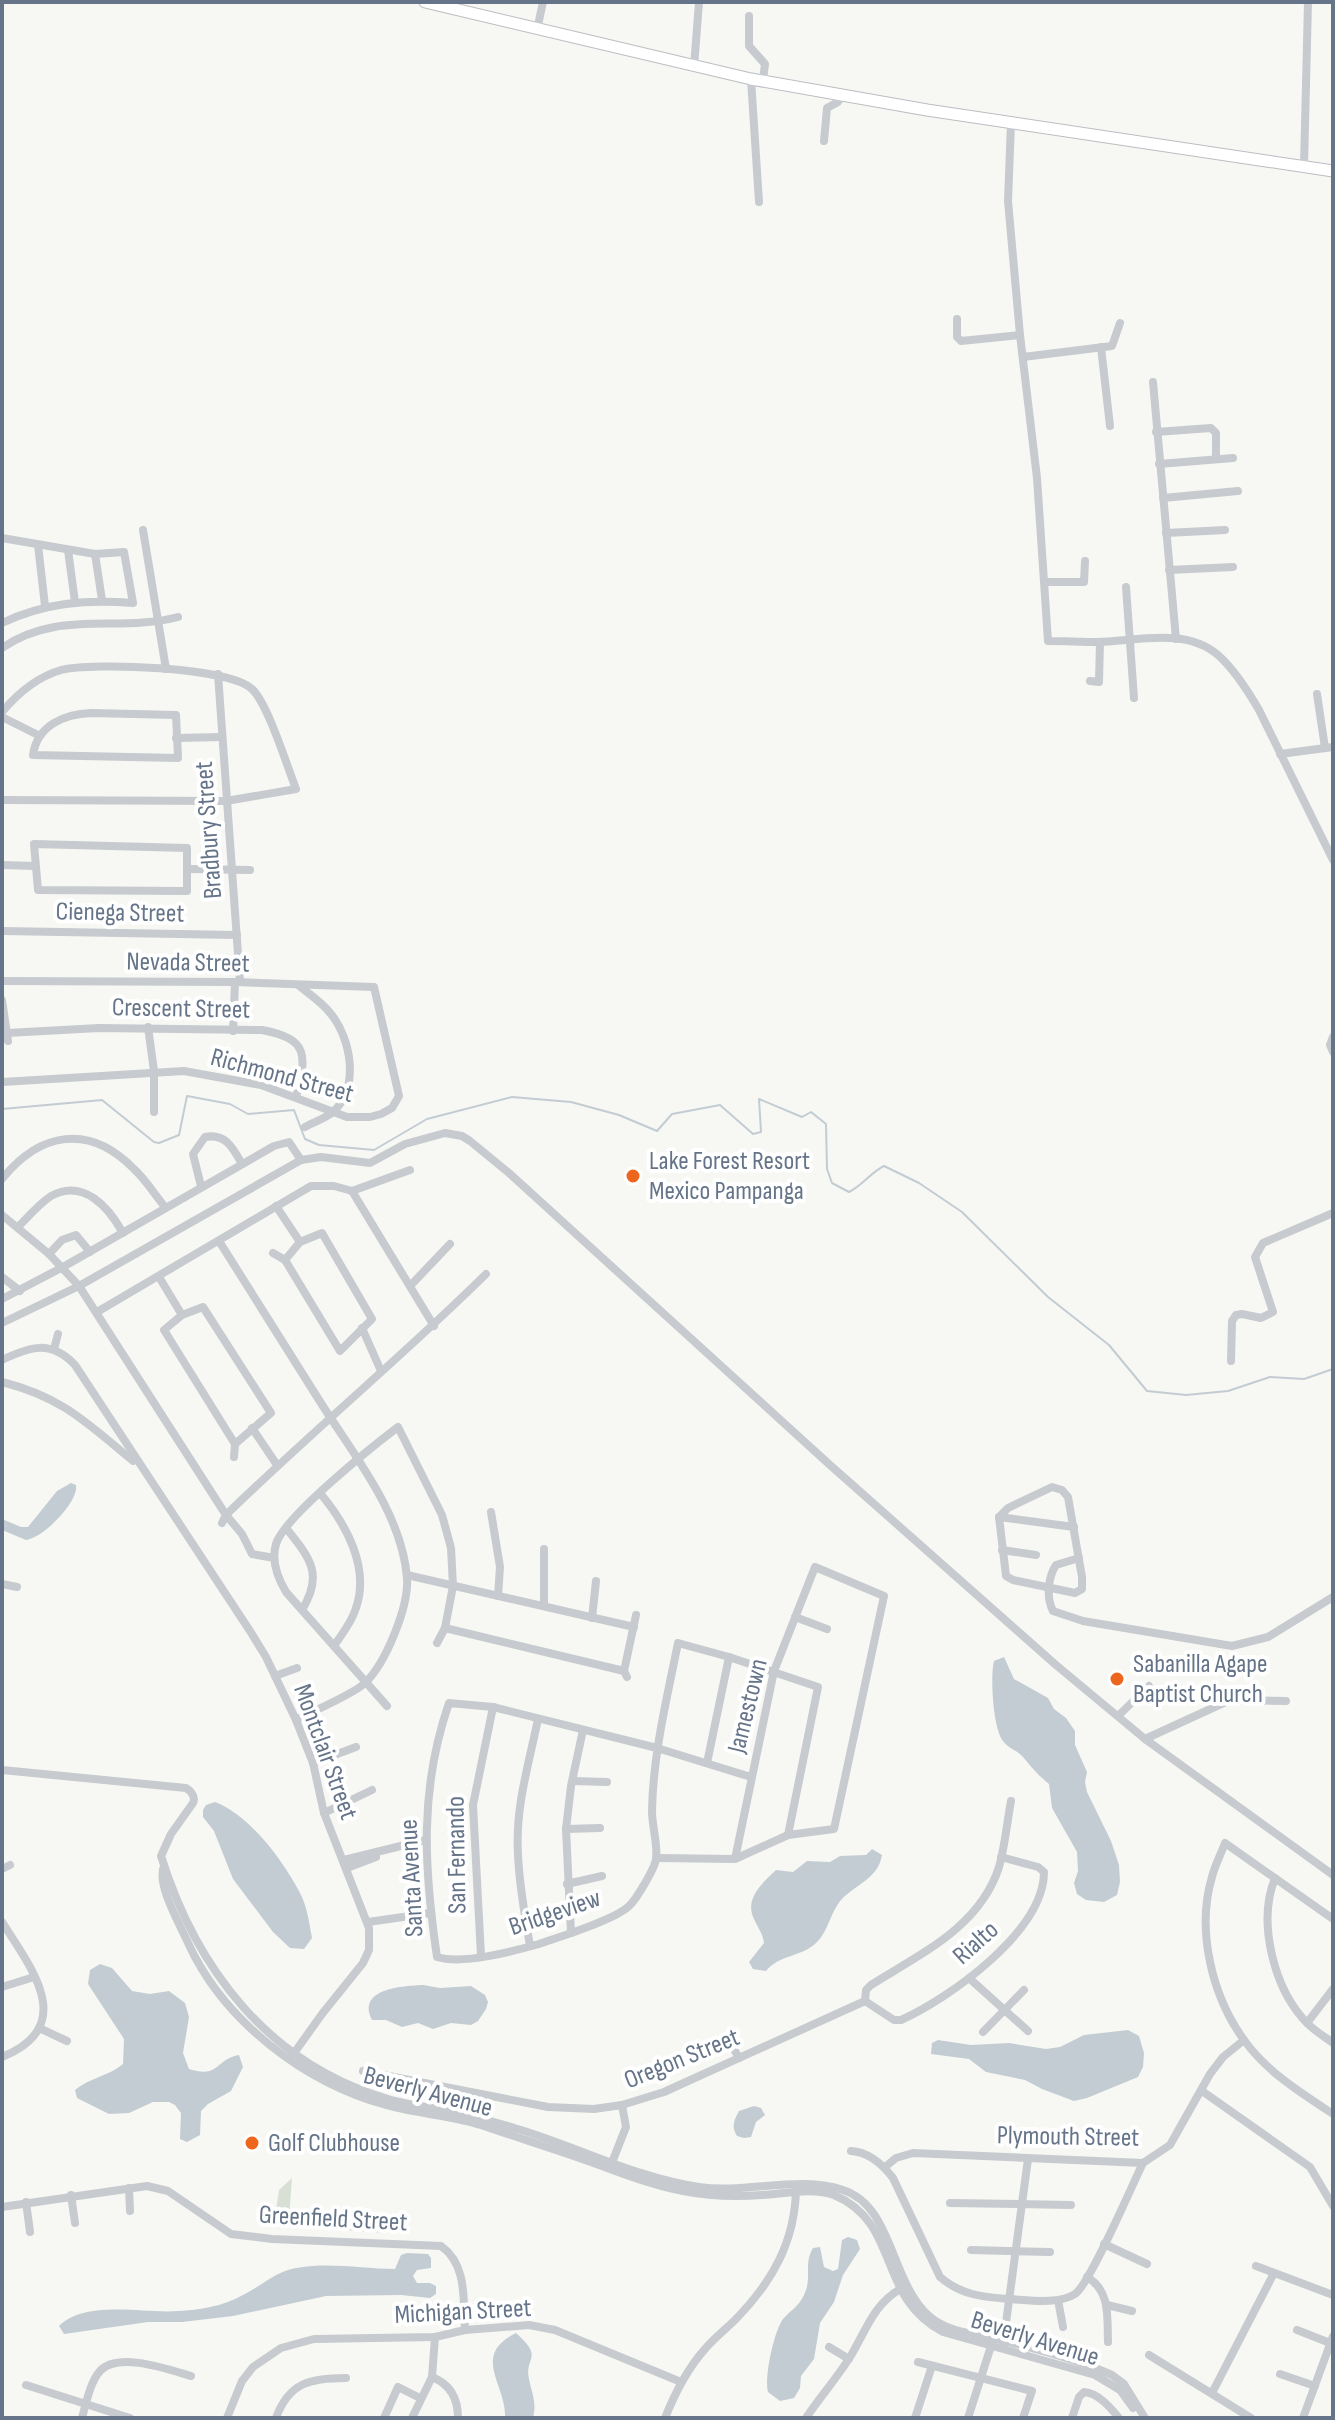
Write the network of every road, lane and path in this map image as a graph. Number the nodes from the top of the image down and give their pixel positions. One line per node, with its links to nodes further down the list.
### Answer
1 (425, 2): 6 (main road)
2 (543, 2): 6 (street)
3 (699, 2): 7 (street)
4 (1308, 2): 12 (street)
5 (749, 16): 8 (street)
6 (537, 30): 7 (main road)
7 (694, 67): 8 (main road)
8 (757, 79): 9 (main road); 14 (street)
9 (843, 94): 10 (main road); 11 (street)
10 (1011, 123): 12 (main road); 17 (street)
11 (824, 141)
12 (1304, 166): 13 (main road)
13 (1333, 171)
14 (759, 202)
15 (957, 319): 17 (street)
16 (1120, 323): 18 (street)
17 (1020, 335): 19 (street)
18 (1101, 347): 19 (street); 21 (street)
19 (1023, 357): 38 (street)
20 (1153, 382): 22 (street)
21 (1110, 426)
22 (1156, 432): 24 (street); 25 (street)
23 (1233, 458): 24 (street)
24 (1216, 459): 25 (street)
25 (1159, 464): 27 (street)
26 (1238, 491): 27 (street)
27 (1163, 498): 30 (street)
28 (143, 530): 46 (street)
29 (1225, 530): 30 (street)
30 (1166, 533): 37 (street)
31 (2, 538): 32 (street)
32 (38, 545): 33 (street); 42 (street)
33 (68, 550): 34 (street); 41 (street)
34 (95, 554): 40 (street); 40 (street)
35 (1085, 561): 38 (street)
36 (1233, 567): 37 (street)
37 (1169, 570): 49 (street)
38 (1045, 582): 50 (street)
39 (1126, 587): 48 (street)
40 (102, 600): 41 (street)
41 (75, 602): 42 (street)
42 (45, 606): 44 (street)
43 (178, 617): 46 (street)
44 (12, 619): 45 (street); 47 (street)
45 (2, 623)
46 (157, 623): 47 (street); 52 (street)
47 (23, 637): 51 (street)
48 (1130, 638): 49 (street); 50 (street); 56 (street)
49 (1176, 639): 62 (street)
50 (1100, 642): 54 (street)
51 (2, 648)
52 (166, 669): 53 (street); 57 (street)
53 (218, 674): 59 (street, Bradbury Street); 64 (street)
54 (1090, 681)
55 (1317, 694): 61 (street)
56 (1134, 698)
57 (2, 714): 58 (street)
58 (40, 736): 60 (street); 60 (street)
59 (222, 737): 60 (street); 64 (street, Bradbury Street)
60 (176, 738)
61 (1329, 748): 62 (street)
62 (1280, 754): 65 (street)
63 (2, 800): 64 (street)
64 (226, 801): 69 (street, Bradbury Street)
65 (1333, 860)
66 (2, 865): 67 (street)
67 (35, 866): 68 (street); 68 (street)
68 (189, 869): 69 (street)
69 (233, 870): 70 (street); 72 (street, Bradbury Street)
70 (250, 870)
71 (2, 931): 72 (street, Cienega Street)
72 (237, 935): 74 (street, Bradbury Street)
73 (2, 981): 74 (street, Nevada Street)
74 (238, 982): 75 (street, Nevada Street); 78 (street, Bradbury Street)
75 (298, 985): 83 (street, Nevada Street); 86 (street)
76 (2, 1000): 77 (street, Crescent Street)
77 (148, 1027): 78 (street, Crescent Street); 81 (street)
78 (233, 1031): 84 (street, Crescent Street)
79 (1333, 1037): 80 (street)
80 (1333, 1052)
81 (154, 1071): 82 (street, Richmond Street); 84 (street, Richmond Street); 85 (street)
82 (2, 1082)
83 (399, 1096): 86 (street, Richmond Street)
84 (296, 1097): 86 (street, Richmond Street)
85 (154, 1112)
86 (333, 1112): 87 (street)
87 (305, 1127)
88 (301, 1160): 89 (street); 90 (street); 114 (street)
89 (370, 1163): 93 (street); 179 (street)
90 (242, 1164): 94 (street); 94 (street)
91 (410, 1170): 93 (street)
92 (2, 1179): 97 (street)
93 (370, 1183): 95 (street)
94 (201, 1186): 97 (street)
95 (352, 1191): 96 (street); 113 (street)
96 (276, 1206): 102 (street); 103 (street)
97 (165, 1207): 101 (street)
98 (1333, 1213): 131 (street)
99 (2, 1215): 100 (street)
100 (18, 1227): 101 (street); 107 (street)
101 (123, 1233): 105 (street)
102 (219, 1241): 112 (street); 134 (street)
103 (300, 1242): 108 (street); 121 (street)
104 (450, 1244): 113 (street)
105 (90, 1252): 107 (street); 109 (street)
106 (273, 1253): 108 (street)
107 (49, 1254): 109 (street)
108 (285, 1260): 126 (street)
109 (63, 1267): 114 (street); 115 (street)
110 (486, 1274): 124 (street)
111 (2, 1277): 115 (street)
112 (159, 1277): 119 (street); 120 (street)
113 (411, 1285): 124 (street)
114 (79, 1286): 119 (street); 123 (street)
115 (20, 1291): 117 (street)
116 (203, 1295): 118 (street)
117 (2, 1299)
118 (203, 1307): 120 (street); 135 (street)
119 (97, 1312): 144 (street)
120 (182, 1315): 127 (street)
121 (372, 1319): 122 (street); 126 (street)
122 (383, 1320)
123 (2, 1323)
124 (434, 1326): 132 (street)
125 (154, 1327): 127 (street)
126 (362, 1328): 132 (street)
127 (164, 1330): 136 (street)
128 (58, 1334): 129 (street)
129 (54, 1349): 130 (street); 140 (street, Montclair Street)
130 (2, 1360)
131 (1231, 1361)
132 (381, 1371): 134 (street)
133 (2, 1382): 140 (street, Montclair Street)
134 (331, 1418): 138 (street); 139 (street)
135 (252, 1428): 136 (street); 139 (street)
136 (235, 1444): 137 (street)
137 (234, 1457)
138 (356, 1458): 141 (street); 152 (street); 155 (street)
139 (277, 1465): 144 (street)
140 (140, 1466): 173 (street, Montclair Street)
141 (320, 1493): 146 (street); 169 (street)
142 (491, 1512): 158 (street)
143 (999, 1517): 145 (street); 145 (street); 148 (street)
144 (224, 1519): 151 (street)
145 (1074, 1527): 150 (street)
146 (286, 1528): 151 (street); 161 (street)
147 (544, 1549): 160 (street)
148 (1002, 1550): 149 (street); 157 (street)
149 (1036, 1555)
150 (1079, 1558): 157 (street); 157 (street)
151 (274, 1560): 161 (street)
152 (407, 1575): 155 (street); 174 (street)
153 (596, 1581): 164 (street)
154 (2, 1584): 156 (street)
155 (453, 1586): 158 (street); 166 (street)
156 (17, 1587)
157 (1050, 1588): 159 (street)
158 (498, 1596): 160 (street)
159 (1333, 1597)
160 (544, 1606): 164 (street)
161 (302, 1610): 169 (street)
162 (636, 1615): 165 (street)
163 (795, 1617): 167 (street); 172 (street, Jamestown); 197 (street, Jamestown)
164 (592, 1618): 165 (street)
165 (634, 1627): 166 (street)
166 (445, 1628): 168 (street)
167 (827, 1629)
168 (437, 1643)
169 (334, 1646): 174 (street)
170 (729, 1657): 172 (street); 185 (street); 187 (street)
171 (297, 1668): 173 (street)
172 (774, 1671): 189 (street, Jamestown); 197 (street)
173 (275, 1676): 181 (street, Montclair Street)
174 (365, 1684): 177 (street); 181 (street)
175 (1149, 1686): 179 (street)
176 (1286, 1701): 183 (street)
177 (387, 1706)
178 (493, 1707): 180 (street); 198 (street, Santa Avenue); 215 (street, San Fernando)
179 (1118, 1716): 183 (street)
180 (538, 1719): 182 (street); 214 (street)
181 (296, 1720): 186 (street, Montclair Street)
182 (583, 1730): 185 (street); 190 (street)
183 (1145, 1739): 204 (street)
184 (356, 1747): 186 (street)
185 (657, 1748): 187 (street); 200 (street)
186 (313, 1763): 194 (street, Montclair Street)
187 (707, 1763): 189 (street)
188 (2, 1770): 203 (street)
189 (751, 1777): 201 (street, Jamestown)
190 (573, 1781): 191 (street); 196 (street)
191 (607, 1782)
192 (372, 1790): 194 (street)
193 (1011, 1801): 199 (street)
194 (324, 1813): 202 (street, Montclair Street)
195 (600, 1828): 196 (street)
196 (566, 1829): 207 (street)
197 (788, 1835): 201 (street)
198 (425, 1842): 202 (street); 208 (street, Santa Avenue)
199 (1001, 1857): 218 (street, Rialto); 222 (street)
200 (657, 1858): 201 (street); 213 (street, Bridgeview)
201 (735, 1859)
202 (346, 1864): 211 (street, Montclair Street)
203 (164, 1866): 232 (street, Beverly Avenue); 232 (street, Beverly Avenue)
204 (1333, 1875)
205 (602, 1876): 207 (street)
206 (1275, 1878): 209 (street); 224 (street); 228 (street)
207 (567, 1884): 213 (street)
208 (431, 1913): 211 (street); 216 (street, Santa Avenue)
209 (1333, 1919)
210 (2, 1922): 212 (street)
211 (368, 1922): 232 (street, Montclair Street)
212 (5, 1933): 217 (street)
213 (571, 1933): 214 (street, Bridgeview)
214 (530, 1946): 215 (street, Bridgeview)
215 (481, 1956): 216 (street, Bridgeview)
216 (437, 1957)
217 (34, 1977): 219 (street); 225 (street)
218 (969, 1978): 222 (street, Rialto); 223 (street)
219 (2, 1987)
220 (1333, 1989): 224 (street)
221 (1024, 1990): 223 (street)
222 (865, 2001): 234 (street, Oregon Street)
223 (1004, 2011): 226 (street); 227 (street)
224 (1307, 2023): 230 (street)
225 (39, 2028): 229 (street); 233 (street)
226 (1028, 2031)
227 (983, 2032)
228 (1244, 2040): 236 (street, Plymouth Street); 238 (street)
229 (67, 2041)
230 (1333, 2043)
231 (731, 2044): 234 (street)
232 (292, 2056): 242 (street, Beverly Avenue)
233 (2, 2057)
234 (739, 2058): 237 (street, Oregon Street)
235 (363, 2071): 237 (street, Oregon Street)
236 (1202, 2091): 241 (street, Plymouth Street); 251 (street)
237 (622, 2105): 242 (street)
238 (1333, 2114)
239 (851, 2151): 243 (street)
240 (1028, 2159): 241 (street, Plymouth Street); 243 (street, Plymouth Street); 249 (street)
241 (1143, 2163): 256 (street)
242 (611, 2166): 245 (street, Beverly Avenue)
243 (885, 2167): 266 (street)
244 (129, 2188): 246 (street, Greenfield Street); 253 (street); 271 (street, Greenfield Street)
245 (796, 2189): 264 (street, Beverly Avenue); 288 (street)
246 (71, 2195): 247 (street, Greenfield Street); 254 (street)
247 (26, 2202): 252 (street, Greenfield Street); 255 (street)
248 (950, 2203): 249 (street)
249 (1022, 2205): 250 (street); 258 (street)
250 (1071, 2205)
251 (1333, 2206)
252 (2, 2207)
253 (130, 2211)
254 (75, 2223)
255 (30, 2232)
256 (1104, 2244): 260 (street); 263 (street)
257 (971, 2250): 258 (street)
258 (1017, 2251): 259 (street); 266 (street)
259 (1050, 2252)
260 (1147, 2264)
261 (1256, 2266): 262 (street)
262 (1274, 2273): 265 (street); 291 (street)
263 (1087, 2277): 267 (street); 268 (street)
264 (902, 2288): 275 (street, Beverly Avenue); 280 (street)
265 (1333, 2295)
266 (1010, 2299): 267 (street); 277 (street)
267 (1058, 2300): 270 (street)
268 (1107, 2305): 269 (street); 276 (street)
269 (1132, 2311)
270 (1063, 2327)
271 (465, 2330): 273 (street, Michigan Street); 288 (street, Michigan Street)
272 (1297, 2330): 274 (street)
273 (435, 2337): 285 (street); 296 (street, Michigan Street)
274 (1332, 2340): 290 (street)
275 (992, 2342): 277 (street, Beverly Avenue); 287 (street)
276 (1108, 2342)
277 (1003, 2345): 308 (street, Beverly Avenue); 309 (street, Beverly Avenue)
278 (829, 2347): 280 (street)
279 (1149, 2355): 291 (street)
280 (849, 2359): 302 (street)
281 (918, 2362): 282 (street)
282 (932, 2366): 287 (street); 303 (street)
283 (1280, 2374): 290 (street)
284 (191, 2376): 293 (street)
285 (432, 2377): 292 (street); 300 (street)
286 (346, 2378): 297 (street)
287 (981, 2378): 304 (street); 305 (street)
288 (681, 2382): 301 (street)
289 (26, 2385): 293 (street)
290 (1315, 2386): 311 (street)
291 (1212, 2393): 310 (street)
292 (420, 2398): 298 (street); 299 (street)
293 (86, 2403): 294 (street); 295 (street)
294 (82, 2418)
295 (130, 2418)
296 (227, 2418)
297 (276, 2418)
298 (384, 2418)
299 (412, 2418)
300 (458, 2418)
301 (665, 2418)
302 (806, 2418)
303 (915, 2418)
304 (968, 2418)
305 (1023, 2418)
306 (1072, 2418): 307 (street)
307 (1119, 2418)
308 (1139, 2418)
309 (1145, 2418)
310 (1251, 2418)
311 (1303, 2418)

